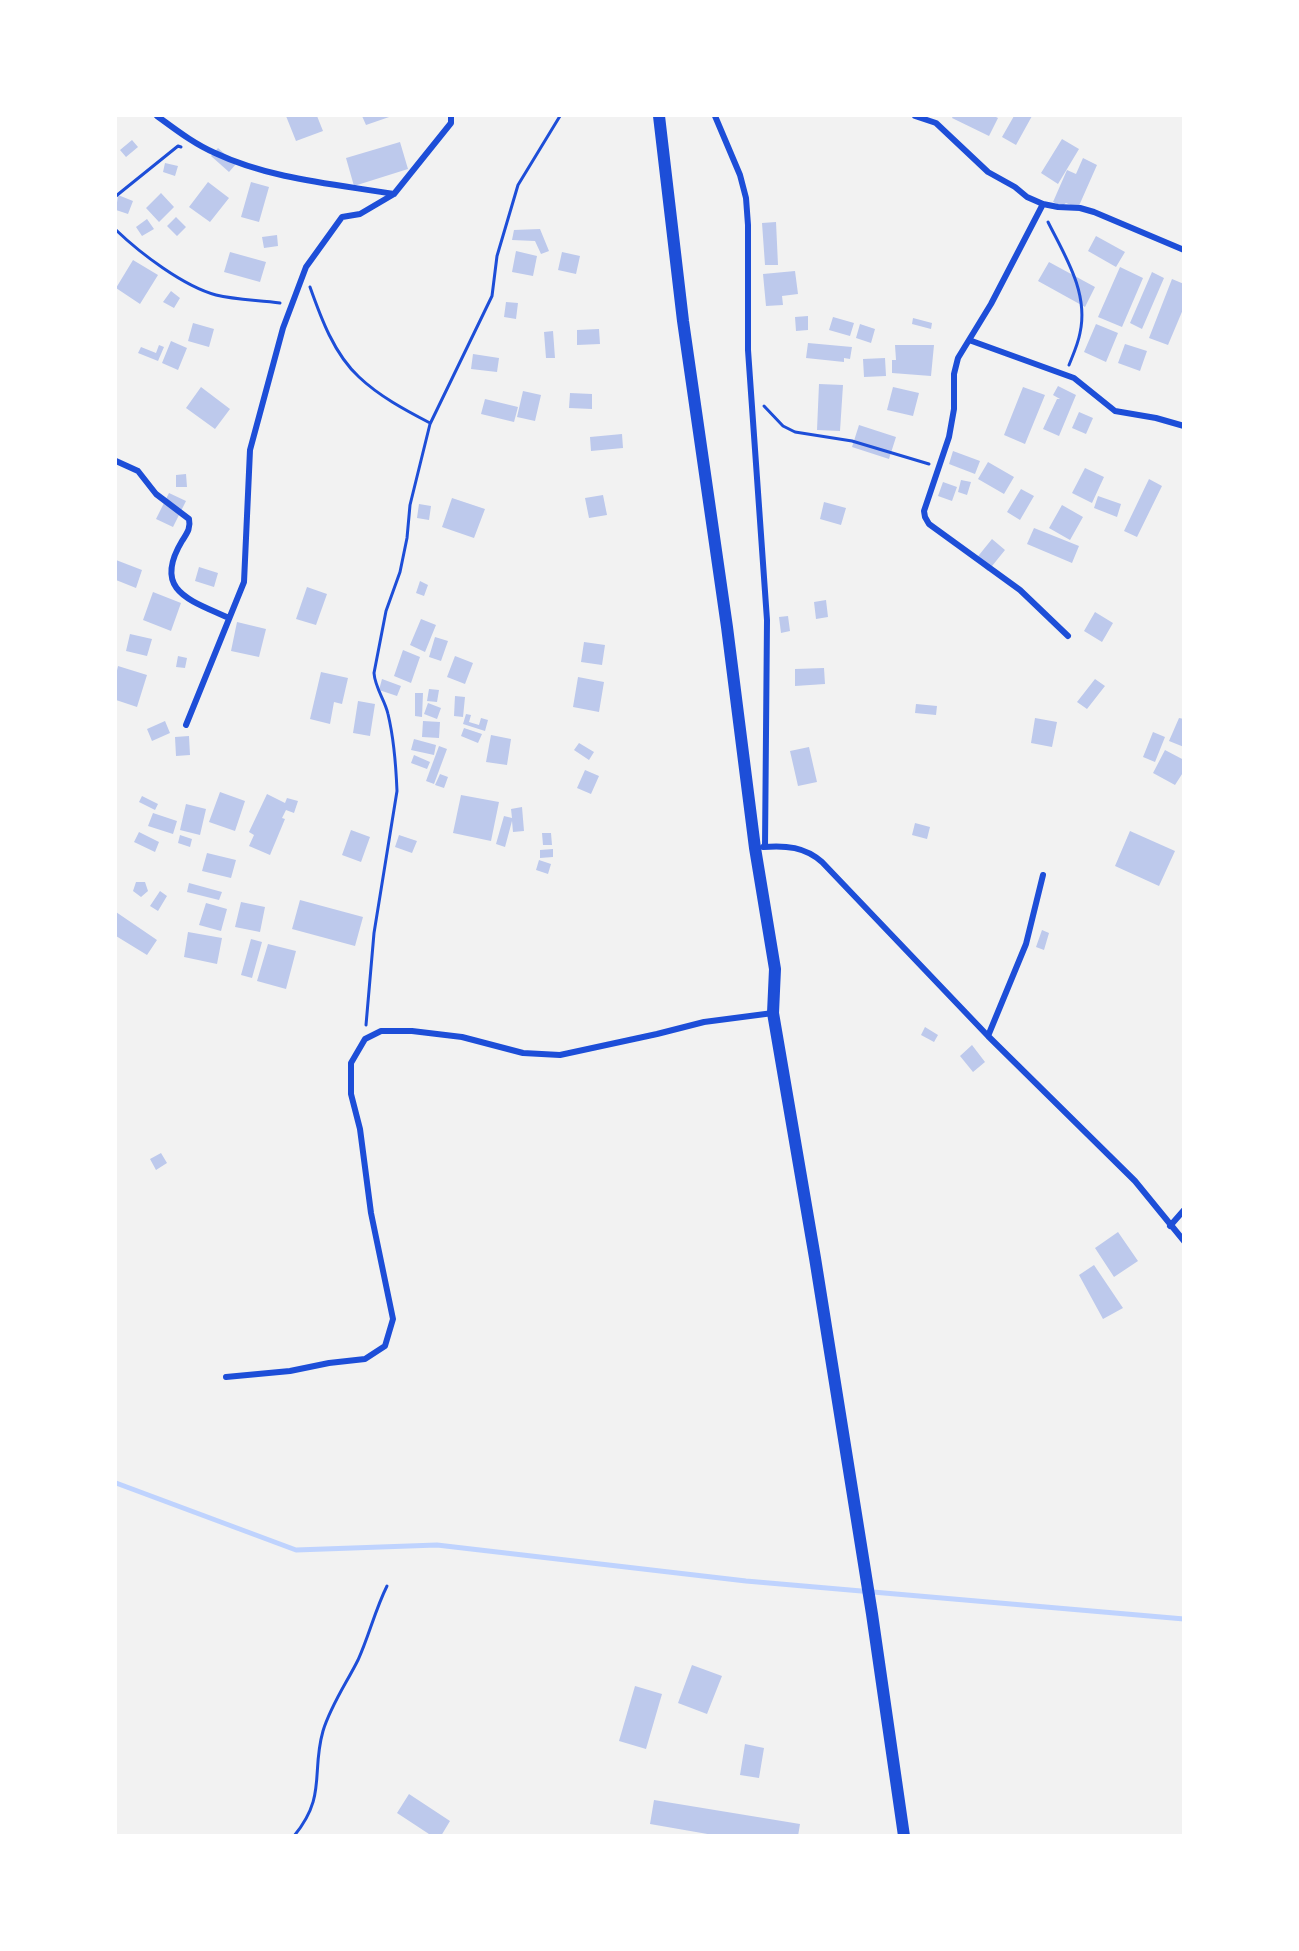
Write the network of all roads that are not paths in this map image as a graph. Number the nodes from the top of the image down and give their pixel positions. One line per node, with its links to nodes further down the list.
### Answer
1 (157, 116): 6 (street)
2 (452, 116): 6 (street)
3 (658, 116): 15 (highway)
4 (715, 116): 15 (street)
5 (915, 116): 7 (street)
6 (394, 194): 12 (street)
7 (1043, 204): 8 (street); 9 (street)
8 (1184, 250)
9 (969, 340): 10 (street); 13 (street)
10 (1184, 426)
11 (116, 461): 12 (street)
12 (229, 618): 14 (street)
13 (1068, 636)
14 (186, 725)
15 (760, 847): 17 (highway); 18 (street)
16 (1043, 875): 18 (street)
17 (773, 1013): 22 (street); 23 (highway)
18 (988, 1036): 20 (street)
19 (1184, 1210): 20 (street)
20 (1170, 1226): 21 (street)
21 (1184, 1241)
22 (226, 1377)
23 (904, 1836)

